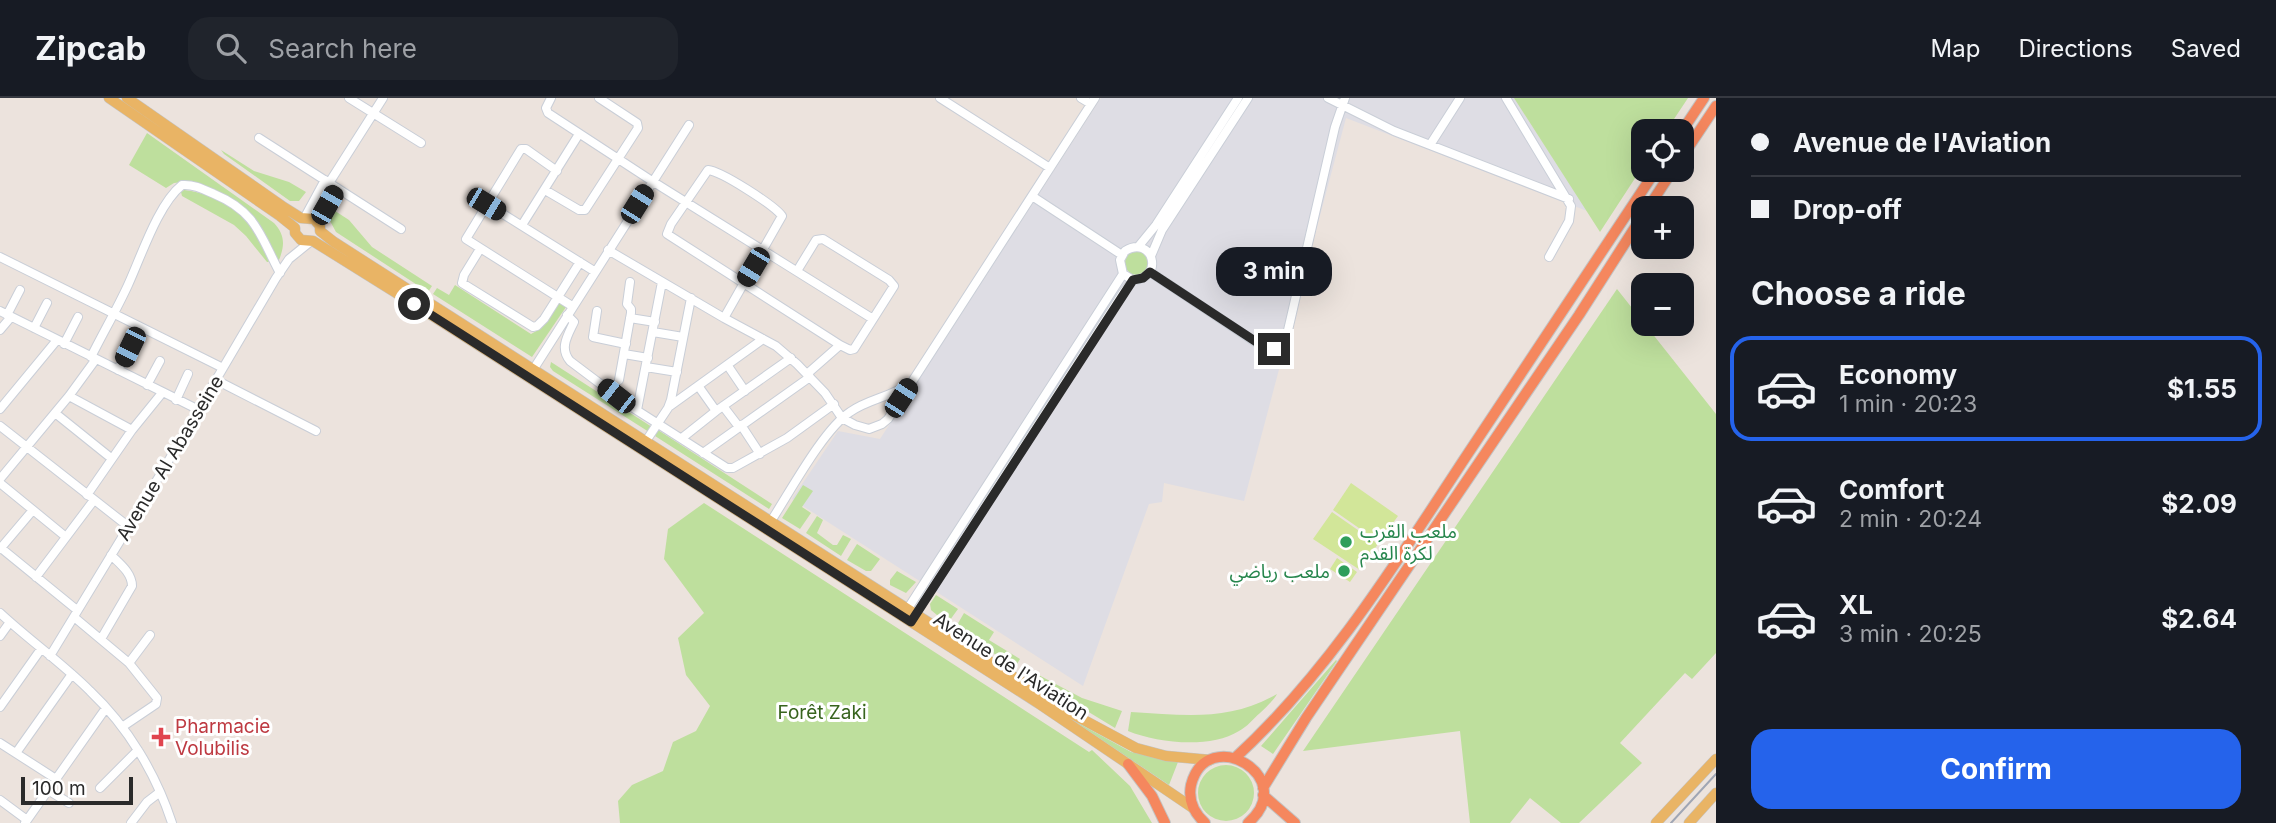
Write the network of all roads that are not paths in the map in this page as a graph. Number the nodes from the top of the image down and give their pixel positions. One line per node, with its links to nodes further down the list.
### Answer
1 (109, 98): 43 (main road, Avenue de l'Aviation)
2 (127, 98): 39 (main road, Avenue de l'Aviation)
3 (349, 98): 18 (street)
4 (383, 98): 18 (street)
5 (551, 98): 21 (street)
6 (599, 98): 27 (street)
7 (940, 98): 28 (street)
8 (1081, 98): 15 (street)
9 (1238, 98): 25 (street)
10 (1248, 98): 25 (street)
11 (1328, 98): 16 (street)
12 (1460, 98): 26 (street)
13 (1506, 98): 36 (street)
14 (1704, 98): 19 (highway)
15 (1093, 101): 28 (street)
16 (1343, 102): 26 (street); 58 (street)
17 (1716, 106): 23 (highway)
18 (372, 114): 24 (street); 32 (street)
19 (1690, 119)
20 (689, 125): 30 (street)
21 (579, 134): 27 (street); 29 (street)
22 (259, 138): 32 (street)
23 (1694, 139)
24 (421, 143)
25 (1212, 145): 33 (street)
26 (1430, 145): 36 (street)
27 (619, 159): 30 (street); 34 (street)
28 (1050, 168): 35 (street)
29 (557, 171): 34 (street); 38 (street)
30 (652, 181): 37 (street); 48 (street)
31 (1648, 182): 153 (highway)
32 (331, 183): 39 (street); 41 (street); 42 (street)
33 (1185, 187): 46 (street); 51 (street)
34 (545, 190): 40 (street)
35 (1032, 196): 50 (street); 101 (street)
36 (1569, 199): 53 (street)
37 (686, 202): 49 (street); 49 (street); 64 (street)
38 (486, 204): 40 (street); 47 (street)
39 (303, 218): 41 (main road, Avenue de l'Aviation); 43 (main road)
40 (523, 225): 55 (street)
41 (318, 226): 45 (main road); 95 (main road, Avenue de l'Aviation)
42 (401, 229)
43 (295, 231): 45 (main road, Avenue de l'Aviation); 54 (street, Avenue Al Abasseine)
44 (1631, 234): 161 (highway)
45 (311, 241): 54 (street, Avenue Al Abasseine); 138 (main road, Avenue de l'Aviation)
46 (1138, 247): 50 (street); 51 (street)
47 (480, 249): 66 (street); 66 (street)
48 (608, 250): 56 (street); 63 (street)
49 (763, 251): 57 (street); 64 (street)
50 (1122, 255): 60 (street)
51 (1151, 256): 58 (street)
52 (0, 257): 72 (street)
53 (1549, 257)
54 (289, 259): 59 (street, Avenue Al Abasseine)
55 (580, 262): 56 (street); 66 (street)
56 (594, 271): 69 (street)
57 (797, 271): 77 (street); 77 (street)
58 (1150, 272): 61 (street)
59 (280, 273): 72 (street); 93 (street, Avenue Al Abasseine)
60 (1123, 274): 61 (street); 138 (street)
61 (1133, 280): 138 (street)
62 (630, 282): 75 (street)
63 (663, 282): 67 (street); 78 (street)
64 (743, 283): 76 (street); 85 (street)
65 (20, 290): 71 (street)
66 (558, 298): 69 (street)
67 (691, 298): 76 (street); 82 (street)
68 (47, 303): 79 (street)
69 (572, 306): 73 (street)
70 (597, 311): 87 (street)
71 (6, 314): 79 (street); 80 (street)
72 (113, 314): 88 (street); 93 (street)
73 (567, 315): 95 (street); 113 (street)
74 (78, 317): 84 (street)
75 (630, 318): 78 (street); 87 (street)
76 (724, 318): 83 (street)
77 (873, 319): 85 (street)
78 (655, 322): 81 (street)
79 (34, 328): 84 (street)
80 (0, 330)
81 (653, 332): 82 (street); 91 (street)
82 (683, 337): 96 (street)
83 (763, 339): 89 (street); 92 (street)
84 (60, 342): 88 (street); 111 (street)
85 (840, 345): 98 (street)
86 (130, 347): 94 (street)
87 (625, 349): 91 (street); 100 (street)
88 (93, 358): 94 (street); 106 (street)
89 (791, 358): 98 (street); 104 (street)
90 (160, 361): 102 (street)
91 (647, 362): 96 (street); 113 (street)
92 (728, 366): 103 (street); 104 (street)
93 (223, 368): 99 (street, Avenue Al Abasseine)
94 (118, 370): 102 (street)
95 (533, 370): 122 (main road, Avenue de l'Aviation)
96 (677, 372): 109 (street)
97 (188, 374): 107 (street)
98 (808, 375): 108 (street); 118 (street)
99 (216, 380): 112 (street, Avenue Al Abasseine); 120 (street)
100 (619, 380)
101 (911, 383): 115 (street); 115 (street)
102 (148, 385): 105 (street)
103 (699, 387): 109 (street); 110 (street)
104 (745, 391): 110 (street)
105 (162, 393): 107 (street); 119 (street)
106 (69, 396): 114 (street); 119 (street)
107 (176, 400): 112 (street)
108 (834, 404): 115 (street); 125 (street)
109 (668, 408): 116 (street)
110 (720, 408): 118 (street); 121 (street)
111 (0, 409)
112 (199, 410): 131 (street, Avenue Al Abasseine)
113 (637, 410): 116 (street)
114 (55, 413): 123 (street); 126 (street)
115 (842, 418): 130 (street)
116 (658, 423): 121 (street); 122 (street)
117 (0, 426): 123 (street)
118 (740, 426): 124 (street); 125 (street)
119 (131, 430): 126 (street)
120 (316, 431)
121 (682, 438): 124 (street)
122 (646, 441): 130 (main road, Avenue de l'Aviation)
123 (27, 448): 127 (street); 128 (street)
124 (703, 453): 125 (street)
125 (761, 454)
126 (111, 458): 128 (street)
127 (0, 481): 129 (street)
128 (90, 498): 131 (street); 132 (street)
129 (33, 510): 132 (street); 133 (street)
130 (771, 521): 138 (main road, Avenue de l'Aviation)
131 (129, 527): 134 (street, Avenue Al Abasseine)
132 (66, 537): 135 (street)
133 (1, 549): 135 (street)
134 (111, 555): 137 (street, Avenue Al Abasseine); 142 (street)
135 (36, 577): 137 (street)
136 (0, 613): 139 (street)
137 (76, 613): 142 (street); 144 (street, Avenue Al Abasseine)
138 (909, 615): 155 (main road, Avenue de l'Aviation); 156 (main road, Avenue de l'Aviation)
139 (10, 622): 141 (street); 143 (street)
140 (150, 635): 145 (street)
141 (0, 636)
142 (101, 639): 145 (street)
143 (41, 649): 144 (street); 147 (street)
144 (50, 656): 146 (street)
145 (129, 663): 149 (street)
146 (72, 674): 148 (street); 152 (street)
147 (0, 707)
148 (106, 708): 149 (street); 157 (street)
149 (122, 727): 151 (street)
150 (0, 743): 152 (street)
151 (138, 750): 158 (street); 160 (street)
152 (16, 753): 157 (street)
153 (1235, 758): 155 (highway); 161 (highway)
154 (1716, 759): 172 (main road)
155 (1210, 761): 165 (highway)
156 (1128, 764): 165 (main road, Avenue de l'Aviation); 169 (highway)
157 (56, 779): 159 (street)
158 (100, 788)
159 (48, 790): 164 (street); 166 (street)
160 (160, 792): 167 (street); 168 (street)
161 (1263, 792): 170 (highway); 171 (highway)
162 (1716, 793): 173 (main road)
163 (0, 800): 166 (street)
164 (69, 803)
165 (1198, 817)
166 (26, 821)
167 (131, 823)
168 (172, 823)
169 (1165, 823)
170 (1248, 823)
171 (1295, 823)
172 (1656, 823)
173 (1689, 823)

